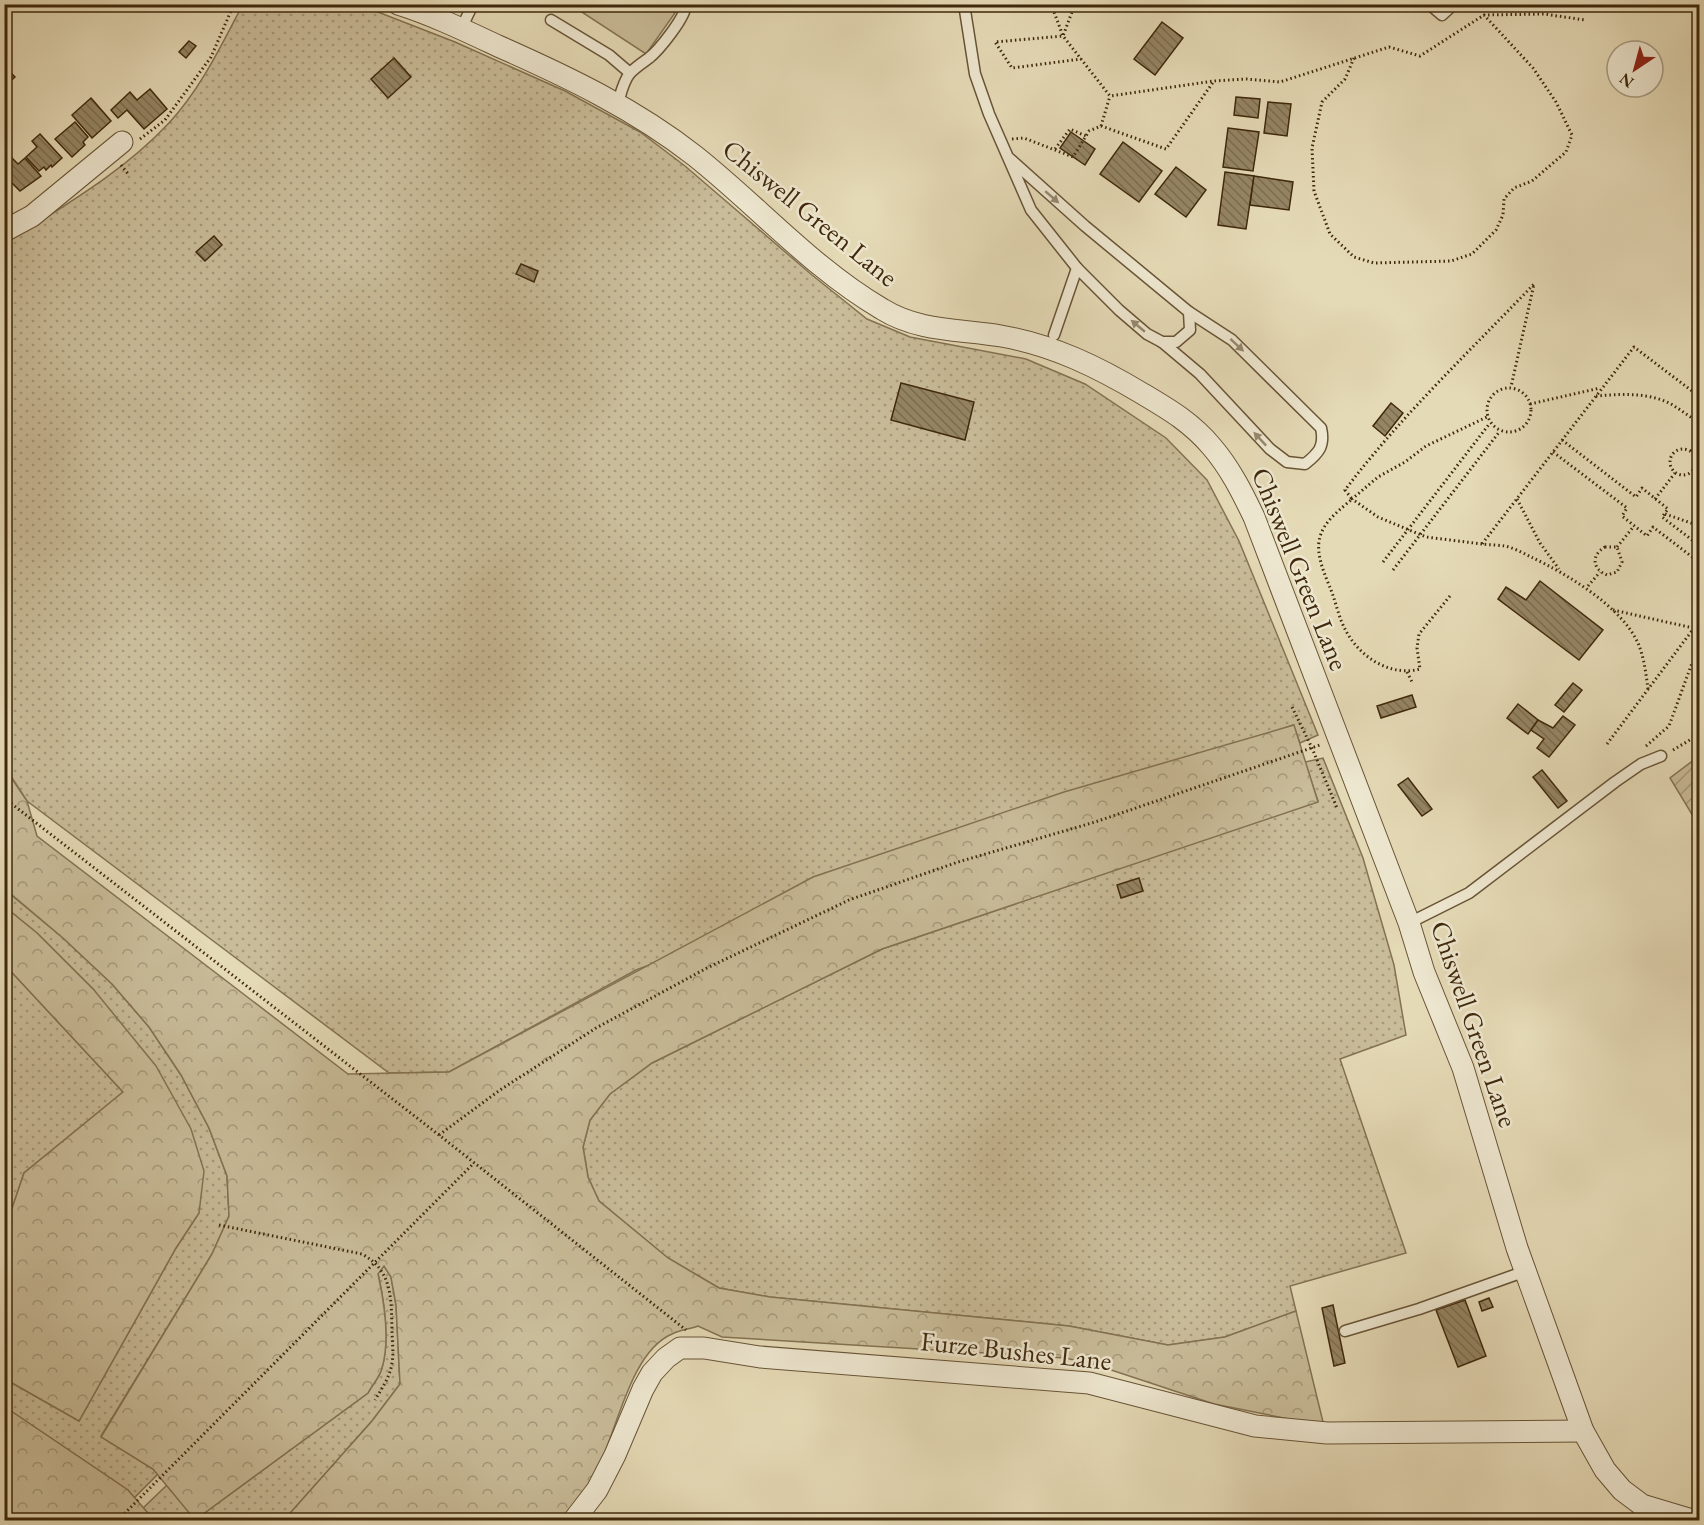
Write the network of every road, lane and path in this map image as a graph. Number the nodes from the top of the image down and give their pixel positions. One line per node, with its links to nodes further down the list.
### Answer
1 (234, 4): 24 (path)
2 (398, 4): 13 (street, Chiswell Green Lane)
3 (473, 4): 13 (lane)
4 (686, 4): 17 (lane)
5 (964, 4): 23 (lane)
6 (1051, 4): 14 (path)
7 (1075, 4): 14 (path)
8 (1429, 4): 9 (lane)
9 (1454, 4)
10 (1484, 15): 12 (path); 15 (path); 15 (path)
11 (551, 20): 17 (lane)
12 (1585, 20)
13 (461, 29): 20 (street, Chiswell Green Lane)
14 (1063, 36): 16 (path); 16 (path)
15 (1354, 58): 18 (path)
16 (1081, 59): 19 (path)
17 (630, 73): 20 (lane)
18 (1214, 81): 19 (path); 21 (path)
19 (1110, 96): 21 (path)
20 (618, 103): 73 (street, Chiswell Green Lane)
21 (1101, 126): 22 (path)
22 (1086, 136): 25 (path); 25 (path)
23 (1001, 140): 25 (path); 26 (lane)
24 (122, 142): 27 (street)
25 (1055, 150)
26 (1009, 158): 28 (lane); 29 (lane, one-way to 29)
27 (4, 231)
28 (1077, 268): 30 (lane); 31 (lane, one-way to 28)
29 (1189, 312): 31 (lane); 31 (lane, one-way to 31)
30 (1054, 334)
31 (1162, 342)
32 (1511, 387): 36 (path); 37 (path); 46 (path)
33 (1602, 387): 34 (path); 35 (path); 36 (path)
34 (1596, 396): 39 (path); 41 (path)
35 (1700, 397)
36 (1530, 404): 40 (path)
37 (1487, 417): 38 (path); 46 (path)
38 (1490, 423): 40 (path); 52 (path)
39 (1700, 423)
40 (1500, 431): 53 (path)
41 (1562, 440): 43 (path); 48 (path)
42 (1700, 441): 44 (path)
43 (1553, 452): 47 (path); 50 (path)
44 (1691, 452): 45 (path); 45 (path)
45 (1675, 473): 48 (path)
46 (1352, 499): 52 (path); 68 (path)
47 (1517, 499): 54 (path); 60 (path)
48 (1655, 499): 49 (path)
49 (1664, 513): 51 (path); 55 (path)
50 (1634, 526): 56 (path); 58 (path)
51 (1700, 526)
52 (1408, 530): 53 (path); 57 (path)
53 (1420, 535): 54 (path); 59 (path)
54 (1482, 544): 60 (path)
55 (1700, 546)
56 (1617, 547): 61 (path); 61 (path)
57 (1383, 562)
58 (1700, 563)
59 (1393, 570)
60 (1560, 571): 64 (path)
61 (1600, 572): 62 (path)
62 (1588, 586)
63 (1450, 596): 68 (path)
64 (1611, 609): 66 (path); 70 (path)
65 (1700, 620): 66 (path)
66 (1693, 628): 70 (path)
67 (1700, 655): 76 (path)
68 (1407, 672): 69 (path)
69 (1412, 682)
70 (1648, 689): 74 (path)
71 (1292, 707): 75 (path)
72 (1700, 734): 77 (path)
73 (1337, 738): 75 (path); 80 (street, Chiswell Green Lane)
74 (1607, 744)
75 (1312, 748): 79 (path); 81 (path)
76 (1639, 753)
77 (1660, 756): 80 (lane)
78 (4, 798): 81 (path)
79 (1337, 808)
80 (1409, 922): 85 (street, Chiswell Green Lane)
81 (439, 1135): 82 (path)
82 (474, 1163): 84 (path); 87 (path)
83 (219, 1225): 84 (path)
84 (376, 1262): 88 (path); 91 (path)
85 (1526, 1271): 86 (lane); 89 (street, Chiswell Green Lane)
86 (1345, 1331)
87 (704, 1348): 89 (street, Furze Bushes Lane); 92 (street, Furze Bushes Lane)
88 (375, 1400)
89 (1583, 1431): 90 (street, Chiswell Green Lane)
90 (1691, 1517)
91 (118, 1521)
92 (574, 1521)

